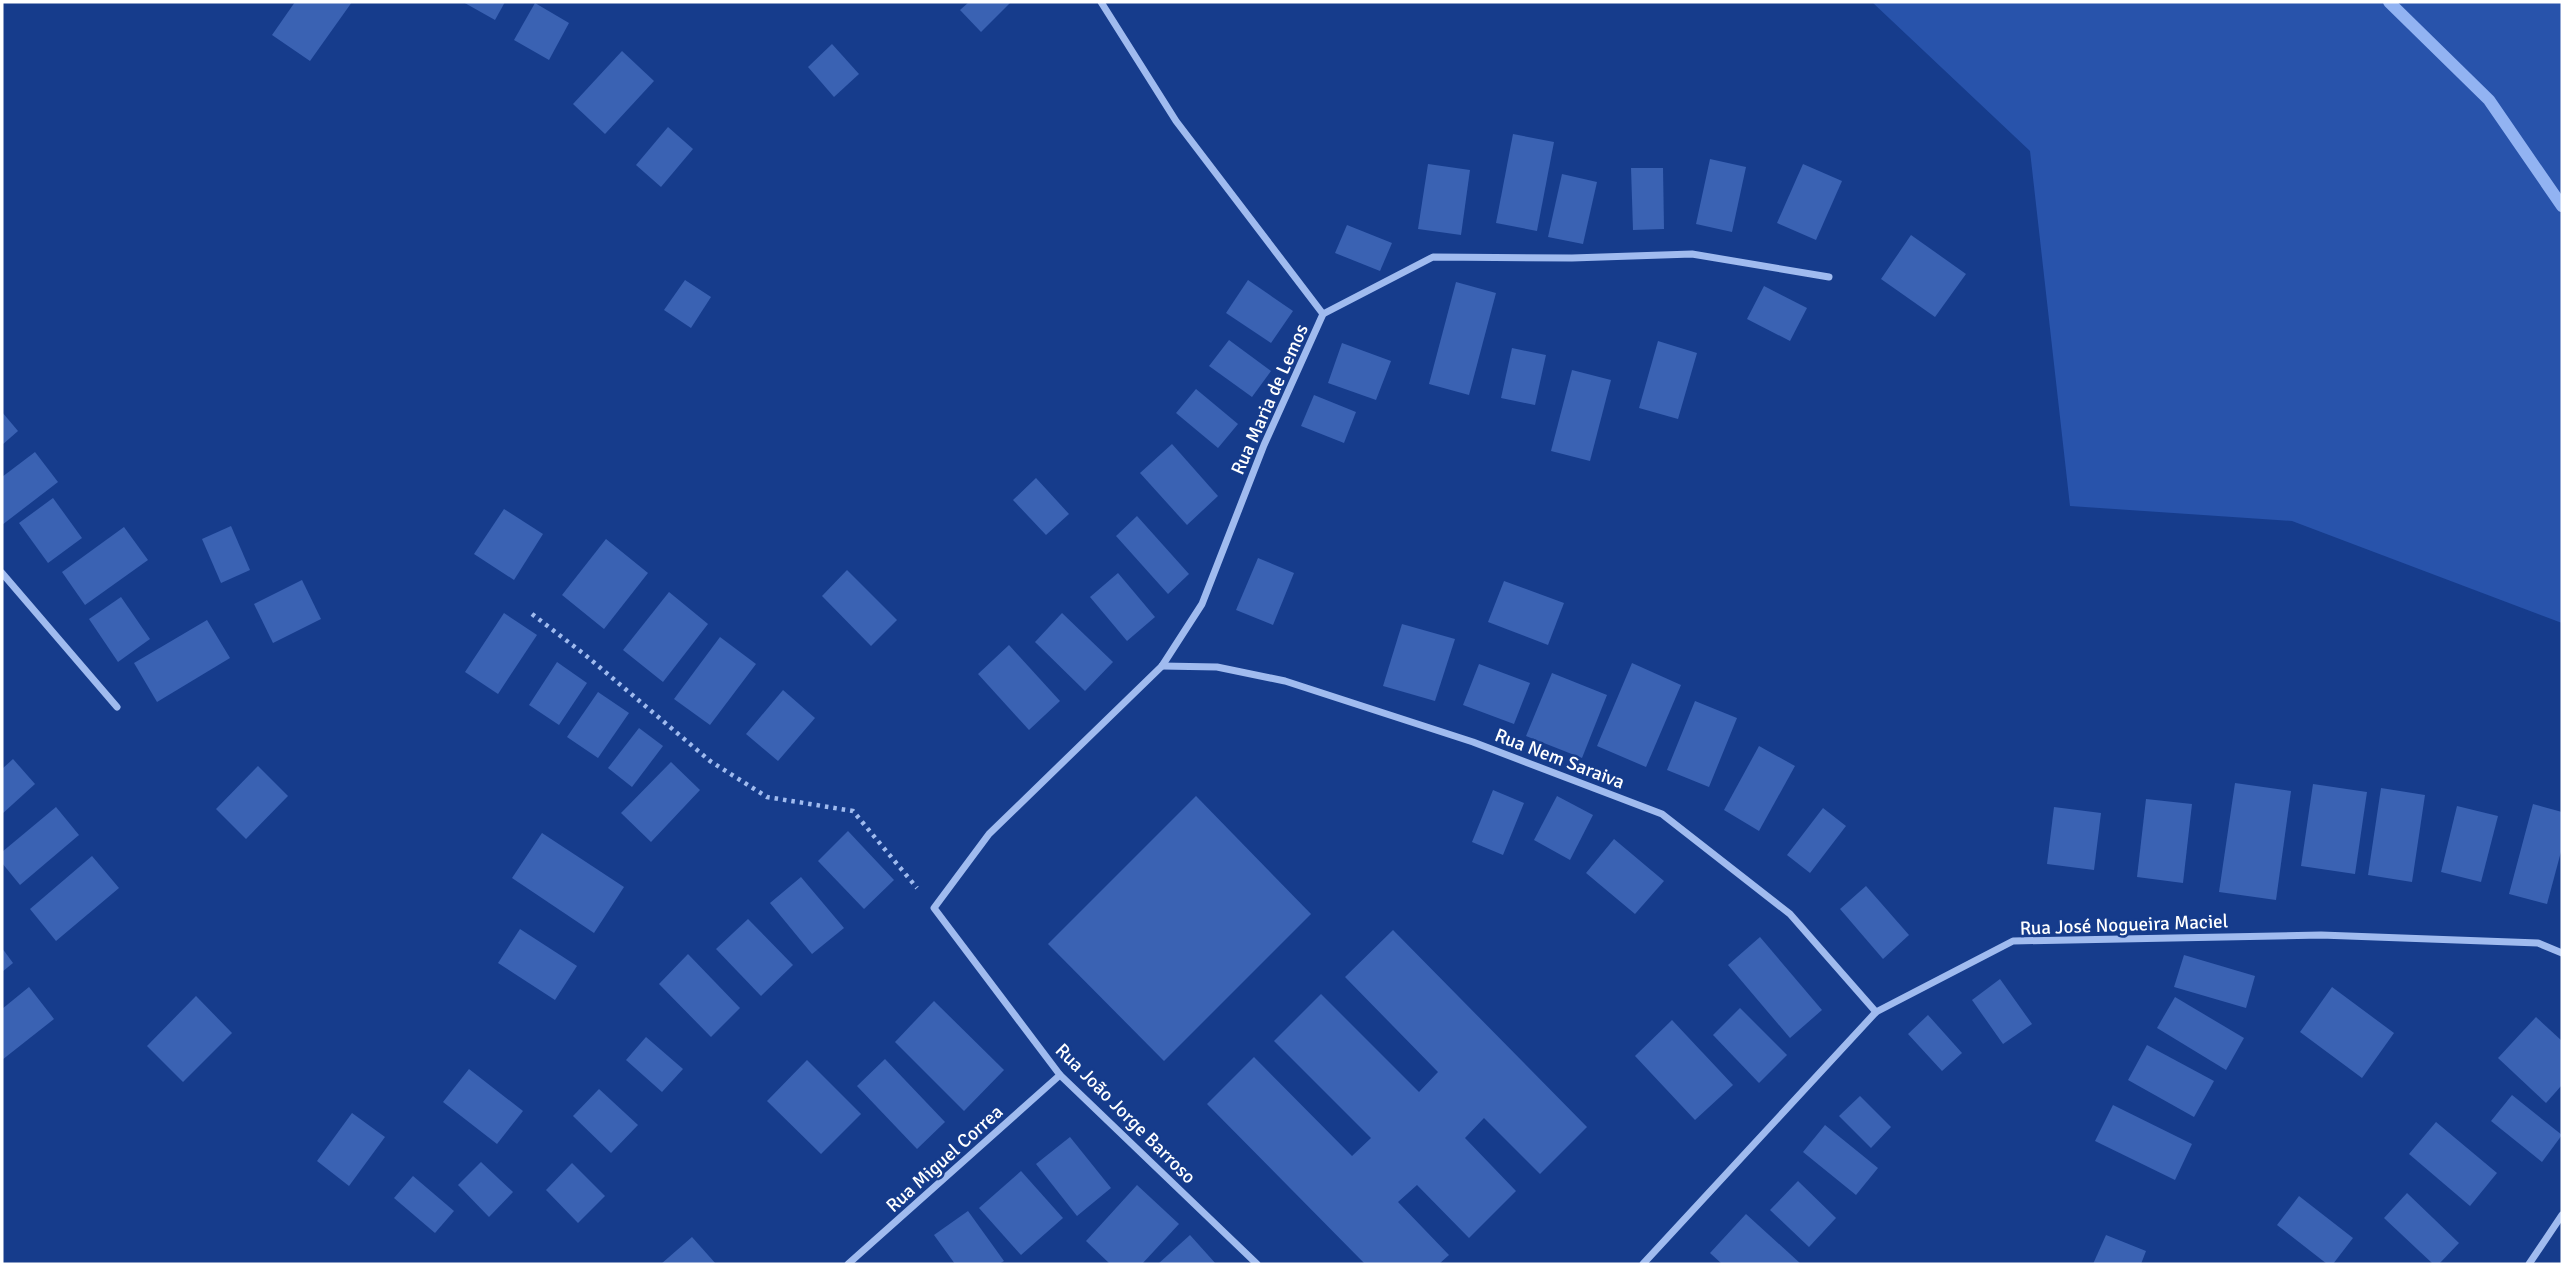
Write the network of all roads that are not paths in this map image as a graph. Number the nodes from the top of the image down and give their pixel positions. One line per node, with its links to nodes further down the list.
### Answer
1 (1101, 2): 3 (street)
2 (1829, 277): 3 (street, Rua Maria de Lemos)
3 (1323, 314): 5 (street, Rua Maria de Lemos)
4 (2, 573): 6 (street)
5 (1162, 666): 7 (street, Rua Maria de Lemos); 9 (street, Rua Nem Saraiva)
6 (117, 707)
7 (934, 908): 10 (street, Rua João Jorge Barroso)
8 (2562, 953): 9 (street, Rua José Nogueira Maciel)
9 (1876, 1012): 14 (street, Rua José Nogueira Maciel)
10 (1060, 1075): 12 (street, Rua Miguel Correa); 13 (street, Rua João Jorge Barroso)
11 (2562, 1215): 15 (street)
12 (848, 1264)
13 (1257, 1264)
14 (1643, 1264)
15 (2529, 1264)

